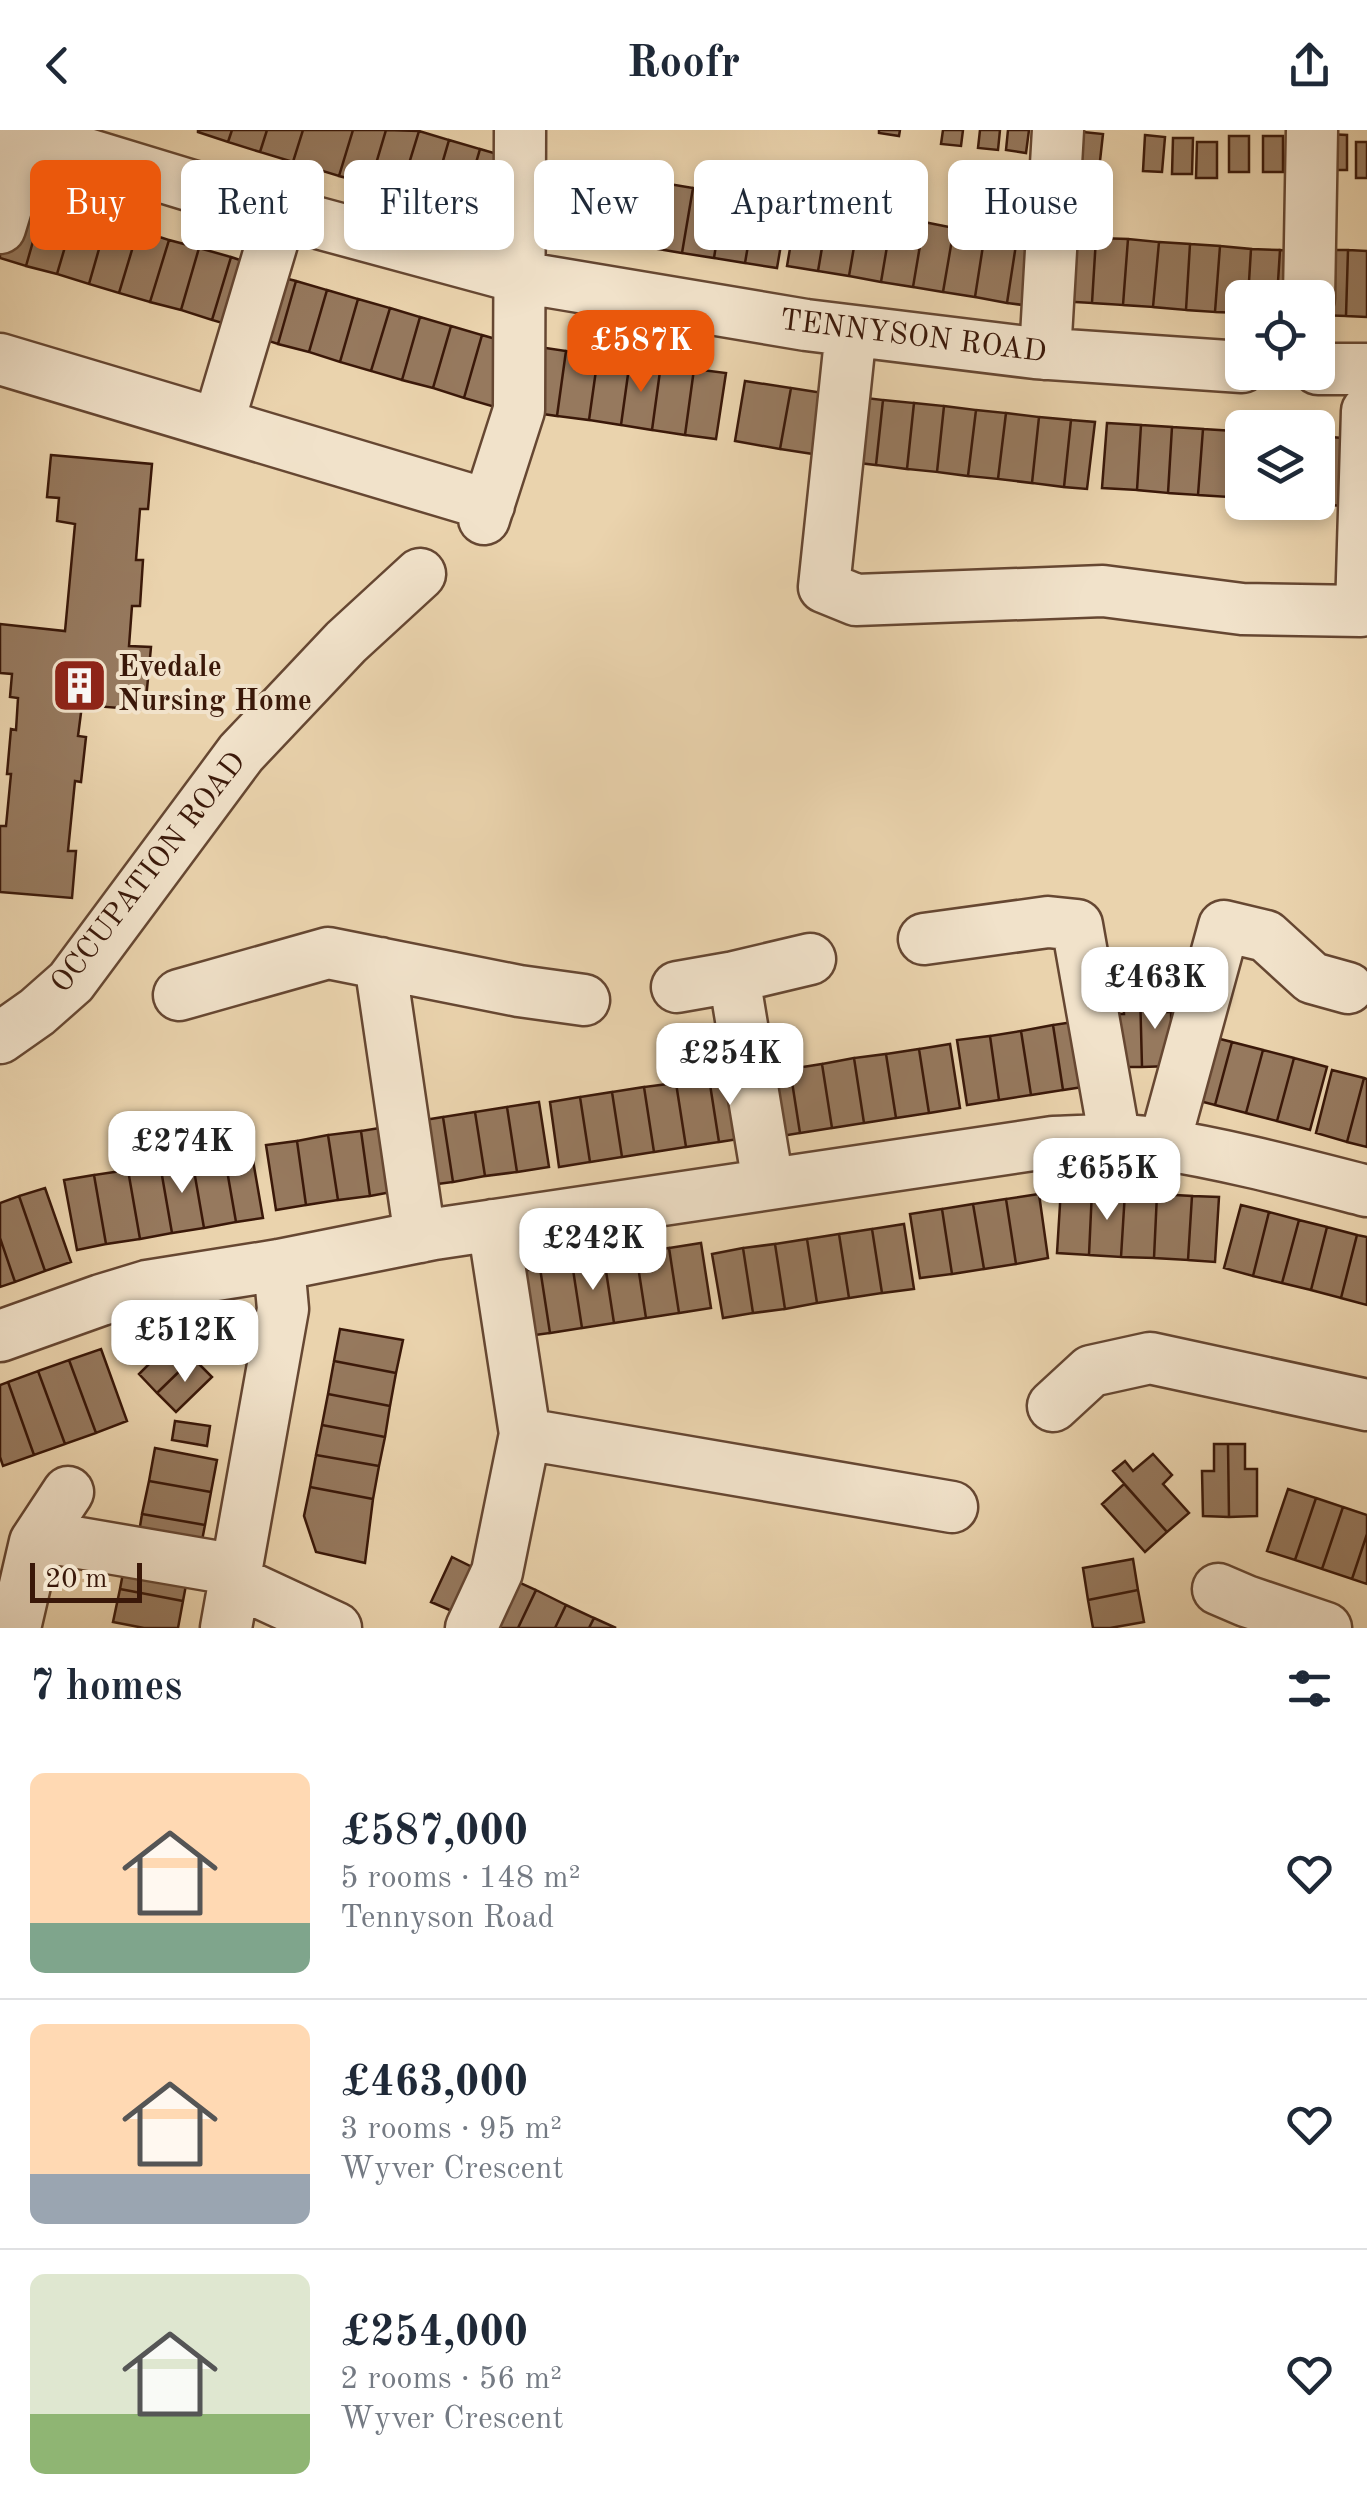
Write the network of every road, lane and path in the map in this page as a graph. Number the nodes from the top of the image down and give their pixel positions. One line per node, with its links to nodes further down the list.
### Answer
1 (520, 130): 9 (street)
2 (1058, 130): 12 (street)
3 (1312, 130): 10 (street)
4 (18, 133): 5 (street, TENNYSON ROAD); 7 (street)
5 (181, 183)
6 (324, 225): 9 (street, TENNYSON ROAD)
7 (0, 228)
8 (270, 250): 18 (street)
9 (519, 277): 11 (street, TENNYSON ROAD); 18 (street)
10 (1309, 280)
11 (851, 331): 12 (street, TENNYSON ROAD); 17 (street)
12 (1045, 354): 14 (street, TENNYSON ROAD)
13 (0, 359): 18 (street)
14 (1225, 367)
15 (1335, 368): 16 (street)
16 (1367, 369)
17 (1367, 411)
18 (218, 424)
19 (420, 574): 28 (street, OCCUPATION ROAD)
20 (924, 939): 29 (street)
21 (810, 959): 23 (street)
22 (380, 963): 26 (street); 27 (street); 34 (street)
23 (734, 977): 24 (street); 31 (street)
24 (677, 988)
25 (1348, 988): 30 (street)
26 (179, 995)
27 (584, 1000)
28 (0, 1038)
29 (1115, 1140): 30 (street); 31 (street)
30 (1164, 1145): 32 (street)
31 (768, 1183): 33 (street)
32 (1367, 1191)
33 (493, 1226): 34 (street); 39 (street)
34 (420, 1236): 35 (street)
35 (279, 1265): 36 (street); 44 (street)
36 (0, 1336)
37 (1367, 1404): 38 (street)
38 (1053, 1406)
39 (524, 1434): 41 (street); 47 (street)
40 (68, 1492): 42 (street)
41 (952, 1507)
42 (40, 1536): 44 (street); 45 (street)
43 (1218, 1588): 48 (street)
44 (233, 1593): 46 (street)
45 (15, 1628)
46 (336, 1628)
47 (471, 1628)
48 (1326, 1628)

